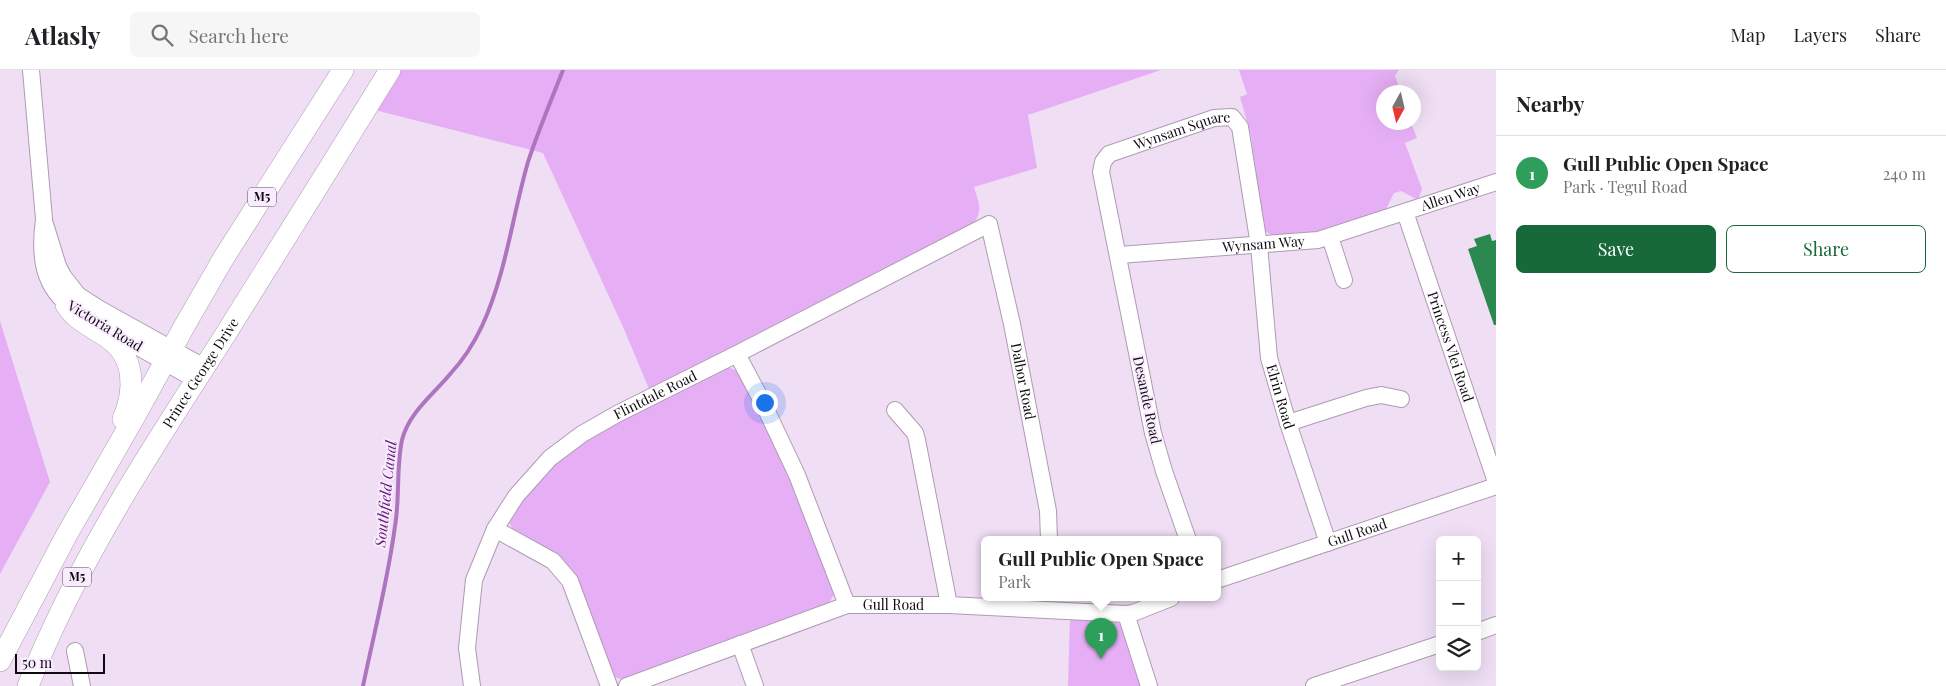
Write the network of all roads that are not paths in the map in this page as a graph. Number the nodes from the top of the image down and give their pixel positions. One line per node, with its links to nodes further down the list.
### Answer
1 (22, 70): 4 (street)
2 (343, 70): 15 (main road, M5)
3 (390, 70): 16 (main road, Prince George Drive / M5)
4 (31, 78): 7 (street, Victoria Road)
5 (1496, 182): 6 (street, Allen Way)
6 (1405, 212): 9 (street, Wynsam Way); 21 (street, Princess Vlei Road)
7 (44, 220): 13 (street, Victoria Road); 15 (street, Victoria Road)
8 (989, 224): 14 (street, Flintdale Road); 24 (street, Dalbor Road)
9 (1330, 237): 10 (street, Wynsam Way); 12 (street)
10 (1259, 244): 11 (street, Wynsam Way); 11 (street, Wynsam Square); 19 (street, Elrin Road)
11 (1119, 255): 25 (street, Desande Road)
12 (1344, 280)
13 (66, 305): 15 (street, Victoria Road); 20 (main road)
14 (738, 354): 23 (street, Flintdale Road); 30 (street)
15 (169, 355): 16 (street, Victoria Road); 20 (main road, M5)
16 (200, 373): 39 (main road, Prince George Drive / M5)
17 (1401, 399): 19 (street)
18 (895, 410): 31 (street)
19 (1288, 423): 26 (street, Elrin Road)
20 (108, 460): 38 (main road, M5)
21 (1496, 482)
22 (1496, 486): 26 (street, Gull Road)
23 (495, 529): 41 (street, Flintdale Road); 42 (street)
24 (1050, 536)
25 (1187, 536)
26 (1328, 543): 27 (street, Gull Road)
27 (1221, 579)
28 (1163, 601): 32 (street, Gull Road)
29 (1047, 603): 31 (street, Gull Road); 32 (street, Gull Road)
30 (847, 605): 31 (street, Gull Road); 35 (street, Gull Road)
31 (949, 605)
32 (1126, 614): 45 (street)
33 (1496, 626): 34 (street)
34 (1481, 631)
35 (740, 644): 43 (street, Gull Road); 44 (street)
36 (1436, 645): 46 (street)
37 (75, 651): 40 (street)
38 (0, 661)
39 (28, 686)
40 (82, 686)
41 (472, 686)
42 (609, 686)
43 (627, 686)
44 (755, 686)
45 (1149, 686)
46 (1314, 686)

